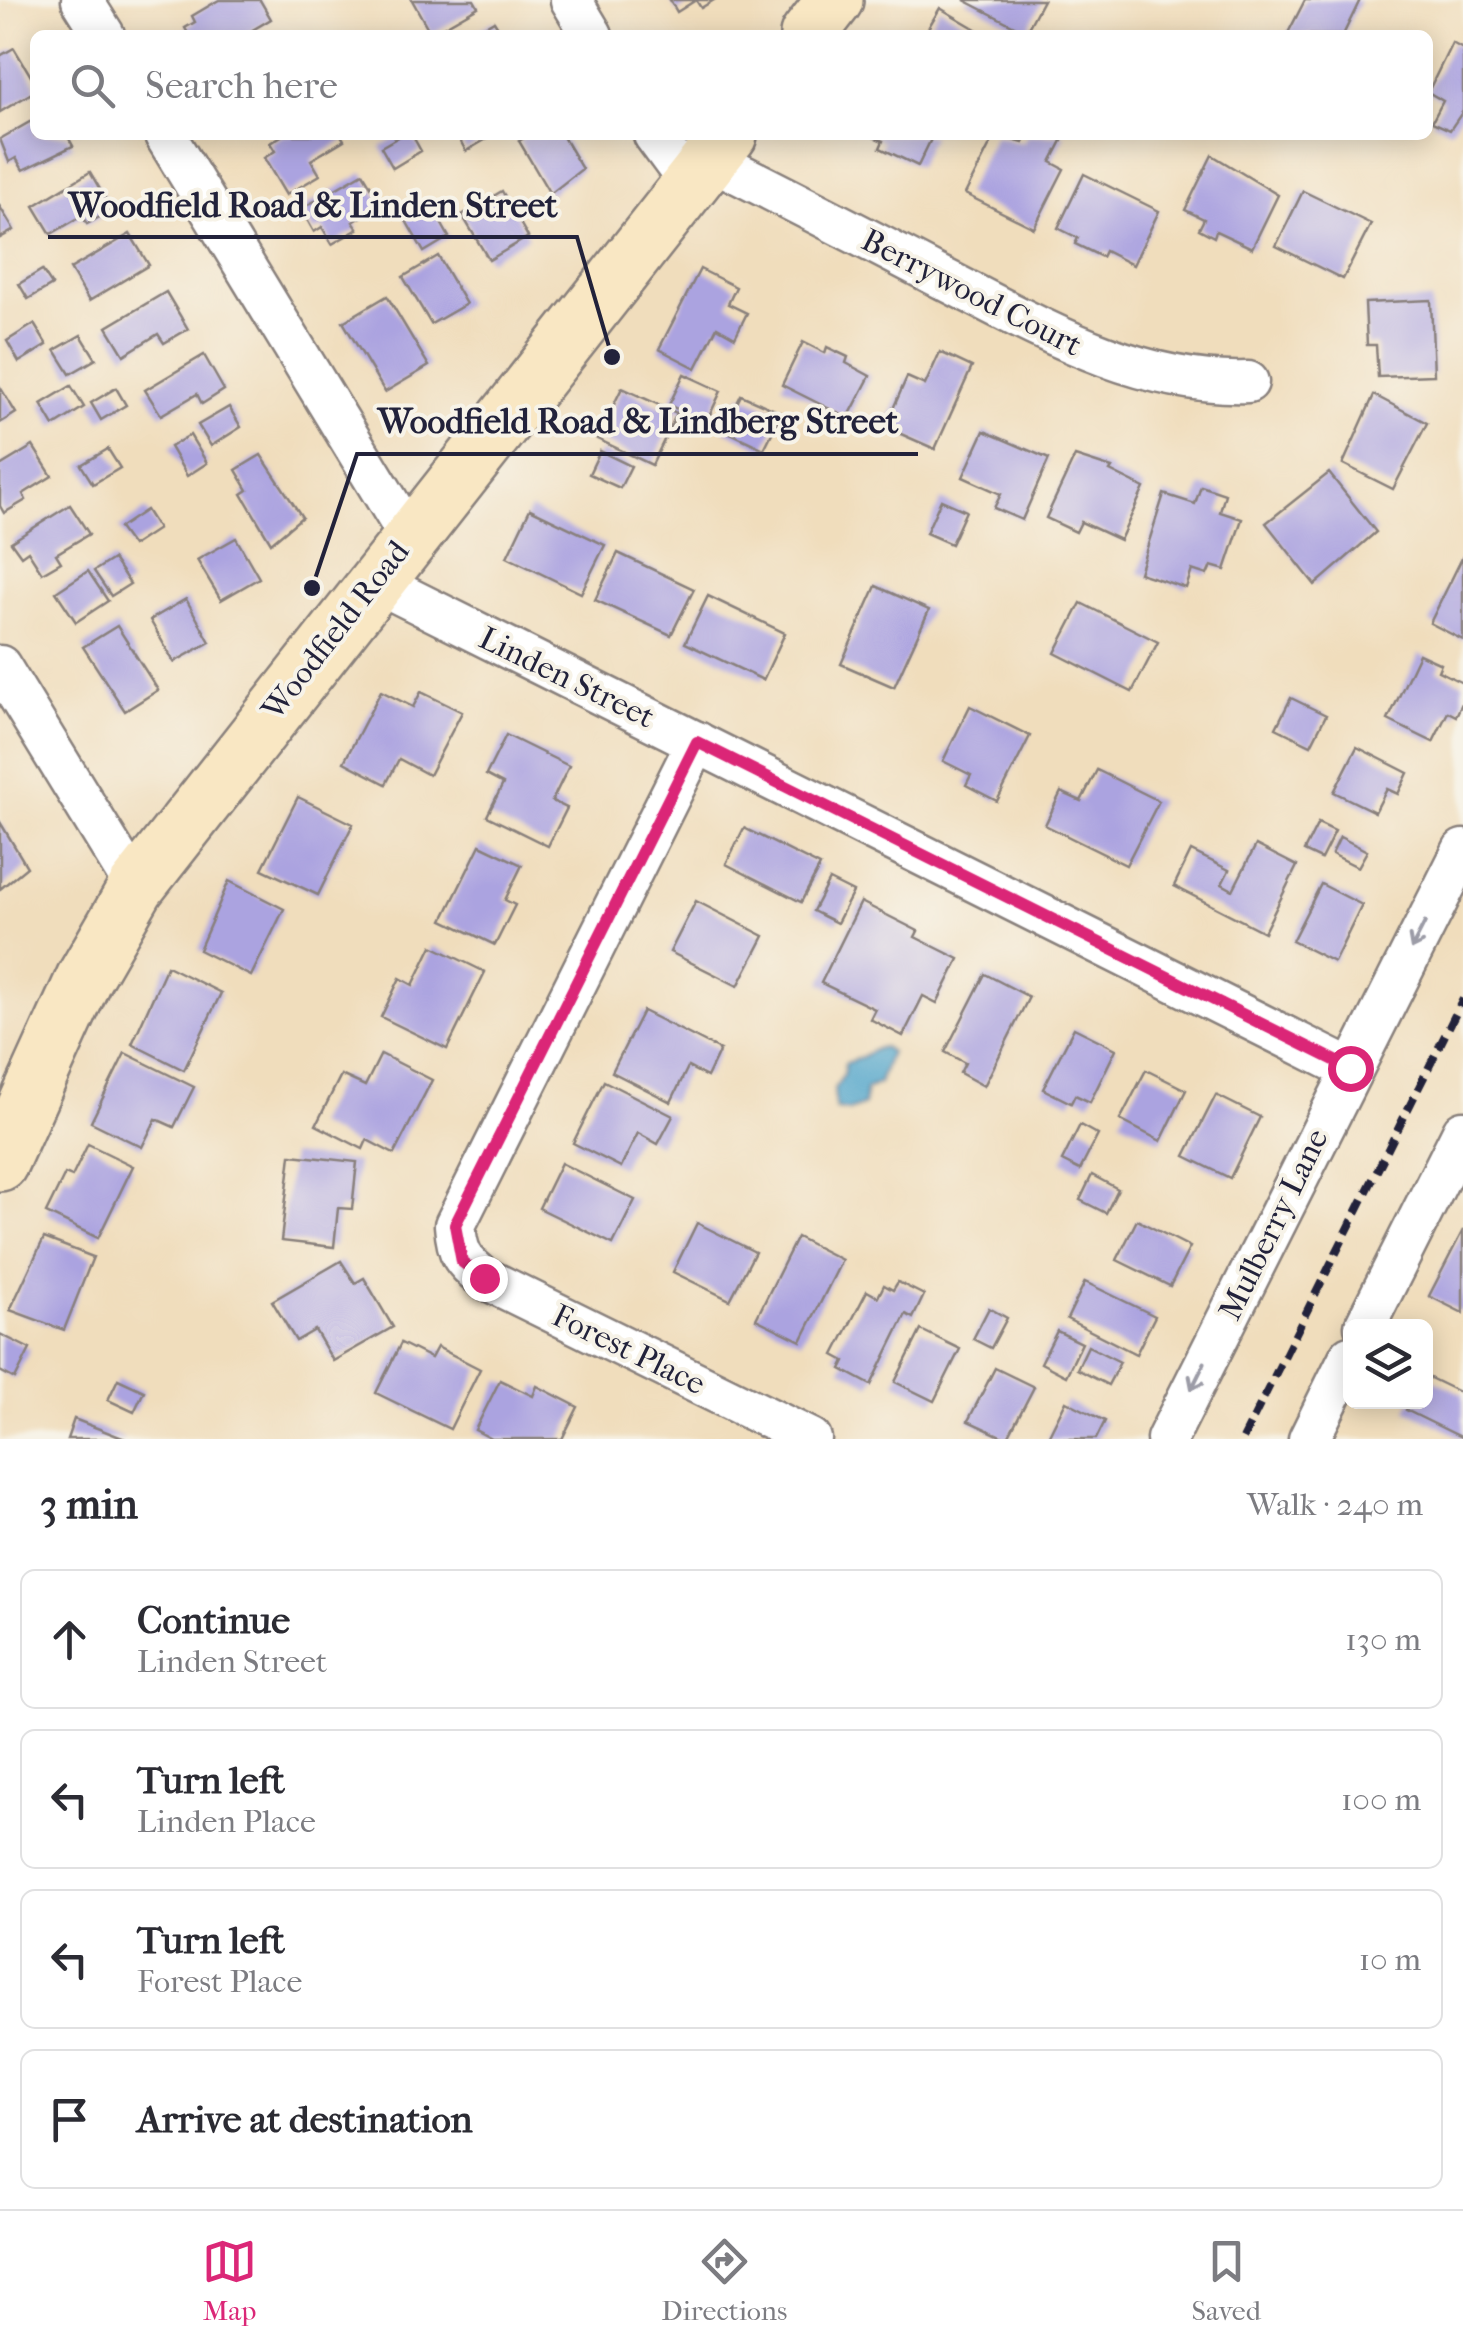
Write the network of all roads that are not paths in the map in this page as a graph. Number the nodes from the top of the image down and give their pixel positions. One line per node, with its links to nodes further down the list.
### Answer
1 (82, 0): 4 (street)
2 (571, 0): 5 (street)
3 (835, 0): 6 (main road)
4 (101, 30)
5 (589, 30)
6 (812, 30)
7 (168, 140): 11 (street)
8 (666, 140): 9 (street)
9 (710, 159): 10 (street, Berrywood Court); 11 (main road, Woodfield Road)
10 (1248, 382)
11 (409, 536): 12 (main road, Woodfield Road)
12 (374, 581): 14 (street, Linden Street); 16 (main road, Woodfield Road)
13 (0, 666): 16 (street)
14 (697, 742): 17 (street, Linden Street); 22 (street, Forest Place)
15 (1463, 850): 17 (street, Mulberry Lane, one-way to 17)
16 (136, 888): 19 (main road, Woodfield Road)
17 (1350, 1068): 23 (street, Mulberry Lane, one-way to 23)
18 (1463, 1130): 20 (street)
19 (0, 1163)
20 (1368, 1319)
21 (1343, 1370): 24 (street)
22 (811, 1439)
23 (1167, 1439)
24 (1309, 1439)

